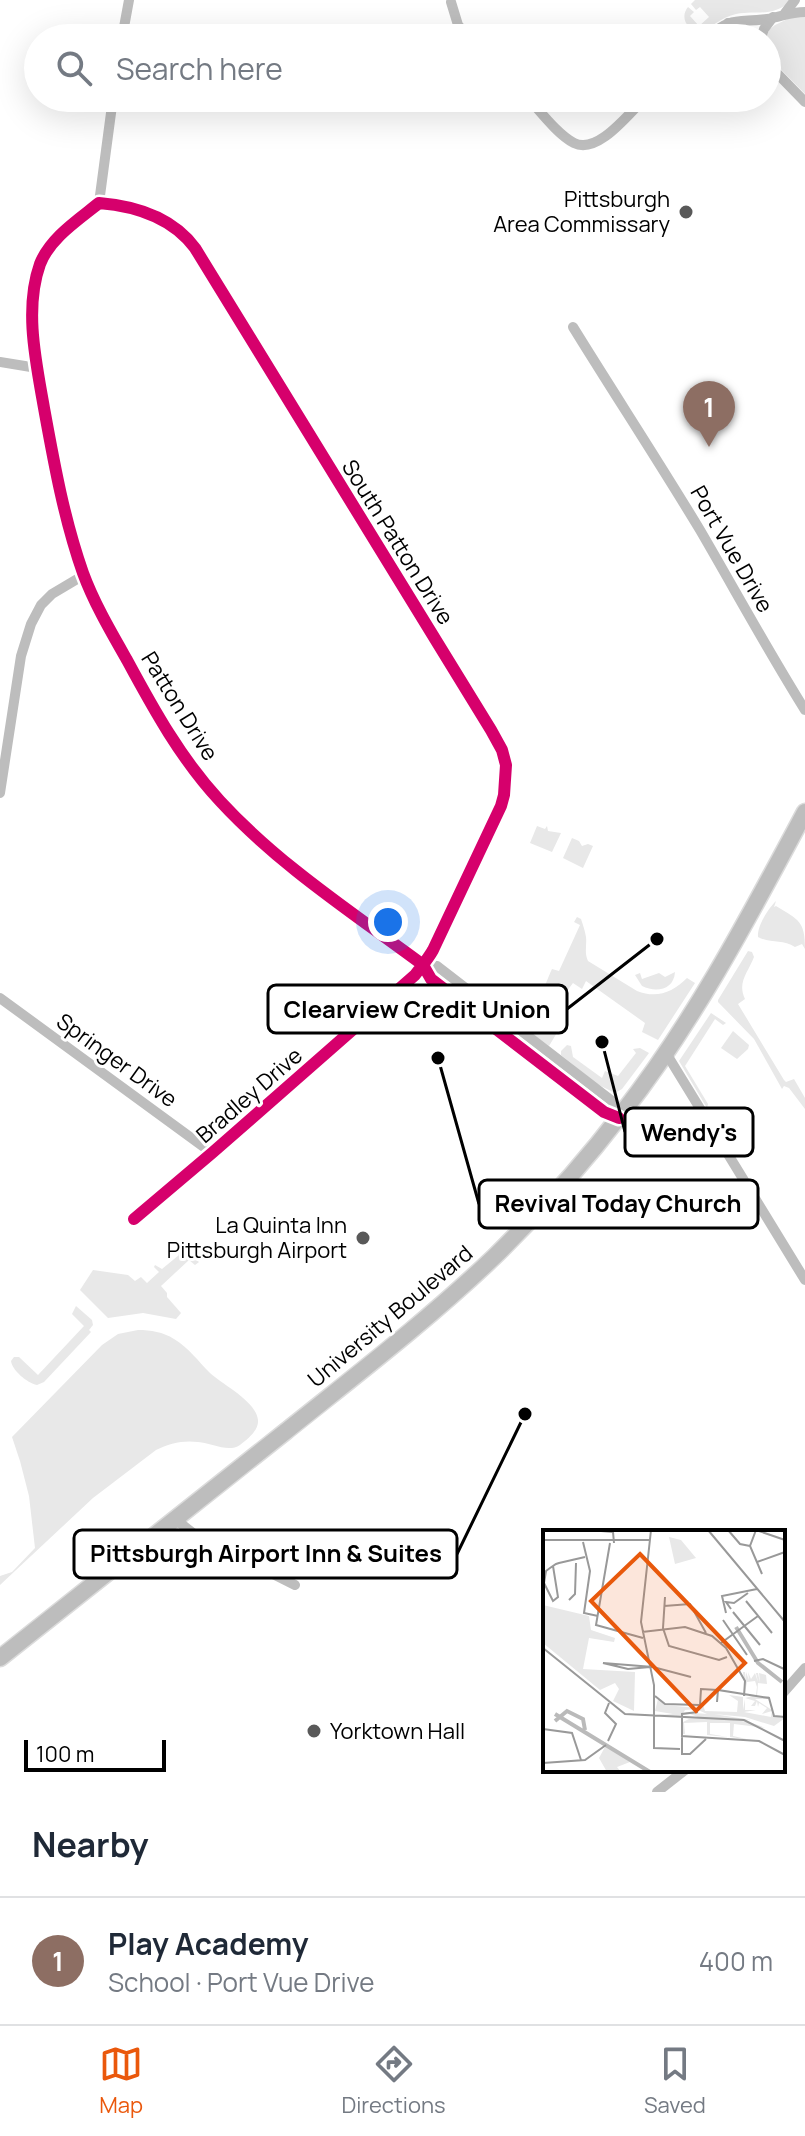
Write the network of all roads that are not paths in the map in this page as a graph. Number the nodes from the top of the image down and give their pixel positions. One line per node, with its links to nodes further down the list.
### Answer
1 (129, 0): 8 (street)
2 (795, 0): 5 (street)
3 (451, 1): 9 (street)
4 (805, 12): 5 (street)
5 (785, 13): 6 (street)
6 (773, 17): 7 (street); 10 (street)
7 (728, 23)
8 (125, 24)
9 (458, 24)
10 (768, 24)
11 (781, 77): 12 (street)
12 (805, 102)
13 (111, 112): 16 (street)
14 (542, 112): 15 (street)
15 (630, 112)
16 (99, 203): 19 (street, Patton Drive); 24 (street, South Patton Drive)
17 (573, 327): 21 (street, Port Vue Drive)
18 (0, 362): 19 (street)
19 (37, 368): 20 (street, Patton Drive)
20 (84, 575): 22 (street); 24 (street, Patton Drive)
21 (805, 710)
22 (0, 793)
23 (805, 812): 26 (main road, University Boulevard)
24 (423, 965): 27 (street, Patton Drive); 28 (street, Bradley Drive)
25 (0, 998): 28 (street, Springer Drive)
26 (666, 1053): 27 (main road, University Boulevard); 30 (street)
27 (619, 1118): 31 (main road, University Boulevard)
28 (212, 1153): 29 (street, Bradley Drive)
29 (134, 1219)
30 (805, 1280)
31 (175, 1519): 32 (street); 33 (main road, University Boulevard)
32 (295, 1585)
33 (0, 1658)
34 (805, 1668): 35 (street)
35 (785, 1691)
36 (682, 1772): 37 (street)
37 (657, 1792)

